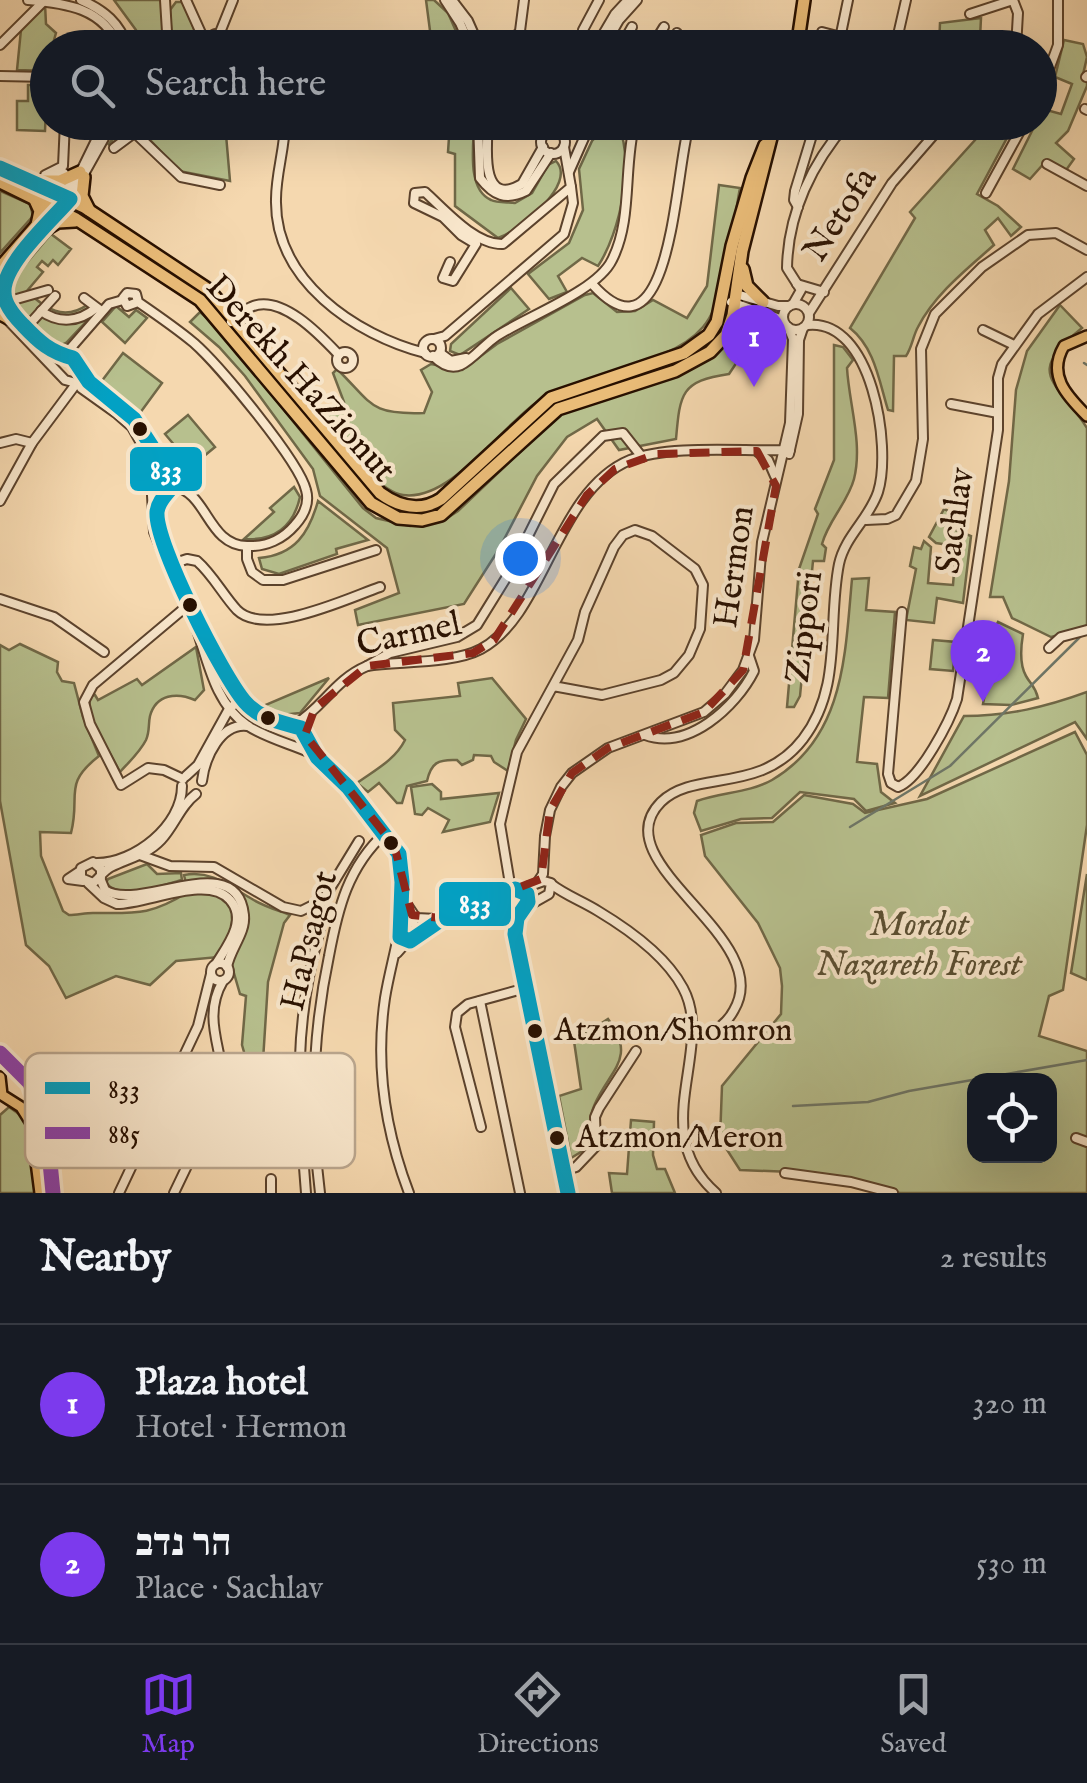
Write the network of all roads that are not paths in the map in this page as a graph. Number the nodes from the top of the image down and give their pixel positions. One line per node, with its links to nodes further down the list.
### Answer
1 (28, 0): 15 (street)
2 (81, 0): 20 (street)
3 (164, 0): 21 (street)
4 (186, 0): 22 (street)
5 (234, 0): 23 (street)
6 (448, 0): 24 (street); 25 (street)
7 (524, 0): 26 (street)
8 (599, 0): 27 (street)
9 (628, 0): 28 (street)
10 (636, 0): 29 (street)
11 (804, 0): 32 (highway)
12 (848, 0): 33 (street)
13 (906, 0): 34 (street)
14 (1058, 0): 37 (street)
15 (44, 2): 19 (street); 36 (street)
16 (970, 14): 35 (street)
17 (632, 27): 30 (street)
18 (664, 27): 31 (street)
19 (108, 30)
20 (120, 30)
21 (166, 30)
22 (203, 30)
23 (216, 30)
24 (463, 30)
25 (472, 30)
26 (520, 30)
27 (584, 30)
28 (607, 30)
29 (612, 30)
30 (630, 30)
31 (662, 30)
32 (800, 30)
33 (842, 30)
34 (899, 30)
35 (1017, 30)
36 (0, 44)
37 (1057, 48)
38 (0, 76): 39 (street)
39 (30, 77)
40 (64, 140): 68 (street)
41 (97, 140): 65 (street)
42 (102, 140): 65 (street)
43 (127, 140): 60 (street)
44 (142, 140): 69 (street)
45 (283, 140): 106 (street)
46 (479, 140): 61 (street)
47 (487, 140): 61 (street)
48 (542, 140): 61 (street)
49 (563, 140): 59 (street)
50 (583, 140): 64 (street)
51 (633, 140): 87 (street)
52 (687, 140): 87 (street)
53 (768, 140): 90 (highway, Derekh HaZionut)
54 (771, 140): 81 (highway, Derekh HaZionut)
55 (810, 140): 75 (street)
56 (834, 140): 75 (street)
57 (930, 140): 88 (street, Netofa)
58 (1015, 140): 72 (street)
59 (564, 147): 61 (street); 64 (street)
60 (114, 148)
61 (547, 150)
62 (1048, 164): 70 (street)
63 (0, 168): 66 (highway, Derekh HaZionut)
64 (569, 172): 71 (street)
65 (82, 174): 68 (highway); 74 (street); 76 (highway)
66 (30, 180): 68 (highway); 74 (highway, Derekh HaZionut)
67 (0, 182): 73 (highway, Derekh HaZionut)
68 (50, 182)
69 (220, 185)
70 (1087, 186)
71 (571, 187): 79 (street); 106 (street)
72 (986, 192)
73 (31, 196): 74 (highway, Derekh HaZionut); 78 (highway)
74 (62, 202): 76 (highway, Derekh HaZionut); 77 (highway, Derekh HaZionut); 78 (main road)
75 (798, 207): 86 (street)
76 (92, 213): 98 (highway, Derekh HaZionut)
77 (82, 223): 78 (highway); 98 (highway, Derekh HaZionut)
78 (40, 228): 83 (main road)
79 (478, 241): 79 (street); 82 (street)
80 (1087, 250): 130 (street)
81 (742, 256): 90 (highway, Derekh HaZionut); 93 (highway)
82 (450, 262)
83 (4, 265): 85 (main road); 91 (main road)
84 (1087, 278): 105 (street, Sachlav)
85 (0, 281)
86 (797, 284): 88 (street); 92 (street)
87 (592, 285): 106 (street)
88 (824, 292): 92 (street, Netofa); 97 (street, Netofa)
89 (84, 298): 94 (street)
90 (731, 299): 93 (street); 98 (highway, Derekh HaZionut); 100 (highway, Derekh HaZionut)
91 (3, 302): 95 (street); 96 (main road)
92 (794, 305): 93 (street); 97 (street, Zippori); 99 (street)
93 (760, 306): 99 (street); 100 (highway)
94 (99, 310): 95 (street); 104 (street); 131 (street)
95 (40, 311): 101 (street)
96 (5, 316): 101 (street); 110 (street)
97 (807, 320): 99 (street); 120 (street, Hermon); 130 (street, Zippori)
98 (230, 322): 100 (highway, Derekh HaZionut); 108 (street)
99 (786, 324): 120 (street, Hermon)
100 (730, 327)
101 (26, 328): 107 (street)
102 (983, 330): 105 (street)
103 (1087, 336): 117 (main road)
104 (75, 343): 107 (street); 109 (street)
105 (1014, 345): 116 (street, Sachlav)
106 (433, 349)
107 (60, 353): 109 (street); 110 (street)
108 (339, 354)
109 (75, 361): 111 (street)
110 (54, 369): 112 (street)
111 (82, 372): 113 (street); 123 (street)
112 (62, 378): 113 (street); 114 (street)
113 (77, 383): 114 (street); 124 (street)
114 (63, 400): 119 (street)
115 (951, 404): 116 (street)
116 (998, 413): 137 (street, Sachlav)
117 (1087, 416)
118 (0, 442): 119 (street)
119 (32, 443): 129 (street)
120 (787, 450): 121 (street, Carmel); 126 (street, Hermon)
121 (757, 451): 122 (street, Carmel); 126 (street)
122 (642, 457): 141 (street, Carmel); 141 (street)
123 (166, 472): 124 (street); 125 (street)
124 (151, 477): 127 (street)
125 (174, 486): 128 (street); 131 (street)
126 (776, 486): 160 (street, Hermon)
127 (152, 490): 128 (street); 136 (street)
128 (164, 495): 133 (street)
129 (0, 501)
130 (866, 520): 187 (street, Zippori)
131 (247, 546): 132 (street)
132 (376, 550)
133 (172, 564): 134 (street); 143 (street)
134 (380, 587)
135 (0, 599): 140 (street)
136 (188, 606): 145 (street); 152 (street)
137 (902, 612)
138 (1087, 630): 139 (street)
139 (1050, 648)
140 (104, 652)
141 (368, 666): 144 (street, Carmel)
142 (553, 686): 142 (street); 167 (street)
143 (248, 704): 145 (street); 146 (street)
144 (315, 708): 146 (street, Carmel); 148 (street, Carmel)
145 (230, 710): 147 (street); 152 (street)
146 (292, 725): 148 (street); 149 (street)
147 (248, 726): 149 (street); 153 (street)
148 (304, 733): 150 (street); 151 (street)
149 (284, 744): 150 (street)
150 (295, 748): 151 (street)
151 (317, 757): 155 (street)
152 (183, 780): 153 (street); 154 (street); 161 (street)
153 (202, 781): 154 (street)
154 (196, 794): 157 (street)
155 (385, 833): 166 (street); 195 (street, HaPsagot)
156 (359, 840): 159 (street)
157 (155, 845): 158 (street); 159 (street)
158 (140, 855): 159 (street); 162 (street)
159 (157, 860)
160 (544, 860): 164 (street, Hermon); 165 (street, Hermon)
161 (96, 864): 162 (street); 163 (street)
162 (100, 877): 163 (street); 181 (street)
163 (84, 878): 180 (street)
164 (537, 883): 165 (street); 167 (street)
165 (551, 883): 168 (street); 169 (street)
166 (402, 884): 172 (street); 174 (street)
167 (513, 890): 170 (street); 171 (street); 173 (street)
168 (546, 897): 169 (street); 173 (street)
169 (570, 897): 187 (street)
170 (483, 899): 171 (street); 174 (street)
171 (507, 907): 173 (street); 178 (street)
172 (402, 908): 175 (street); 177 (street)
173 (525, 909): 178 (street)
174 (436, 920): 175 (street); 179 (street)
175 (412, 922): 177 (street); 179 (street)
176 (320, 929): 194 (street)
177 (399, 929): 179 (street); 182 (street)
178 (515, 934): 185 (street)
179 (413, 939): 182 (street)
180 (216, 964): 181 (street); 183 (street)
181 (228, 967): 184 (street)
182 (392, 968): 224 (street)
183 (210, 974): 184 (street); 188 (street)
184 (223, 981): 189 (street)
185 (526, 988): 186 (street); 214 (street)
186 (480, 1001): 205 (street); 225 (street)
187 (692, 1037): 227 (street)
188 (192, 1039): 189 (street); 192 (street)
189 (214, 1041): 193 (street)
190 (636, 1052): 214 (street)
191 (0, 1053): 197 (main road)
192 (186, 1053)
193 (217, 1053)
194 (299, 1053)
195 (315, 1053)
196 (25, 1071): 197 (street)
197 (20, 1074): 199 (main road); 200 (main road)
198 (0, 1076): 200 (main road)
199 (25, 1080)
200 (0, 1087): 202 (main road)
201 (25, 1098): 202 (main road)
202 (14, 1103): 203 (street); 204 (main road)
203 (0, 1105)
204 (25, 1112)
205 (481, 1128)
206 (1076, 1138): 207 (street)
207 (1087, 1142)
208 (37, 1168): 218 (main road)
209 (50, 1168): 219 (main road)
210 (134, 1168): 217 (street)
211 (186, 1168): 220 (street)
212 (304, 1168): 222 (street)
213 (318, 1168): 223 (street, HaPsagot)
214 (564, 1172): 226 (street)
215 (785, 1173): 228 (street)
216 (270, 1179): 221 (street)
217 (123, 1192)
218 (40, 1193)
219 (53, 1193)
220 (174, 1193)
221 (271, 1193)
222 (306, 1193)
223 (320, 1193)
224 (409, 1193)
225 (520, 1193)
226 (568, 1193)
227 (716, 1193)
228 (893, 1193)

